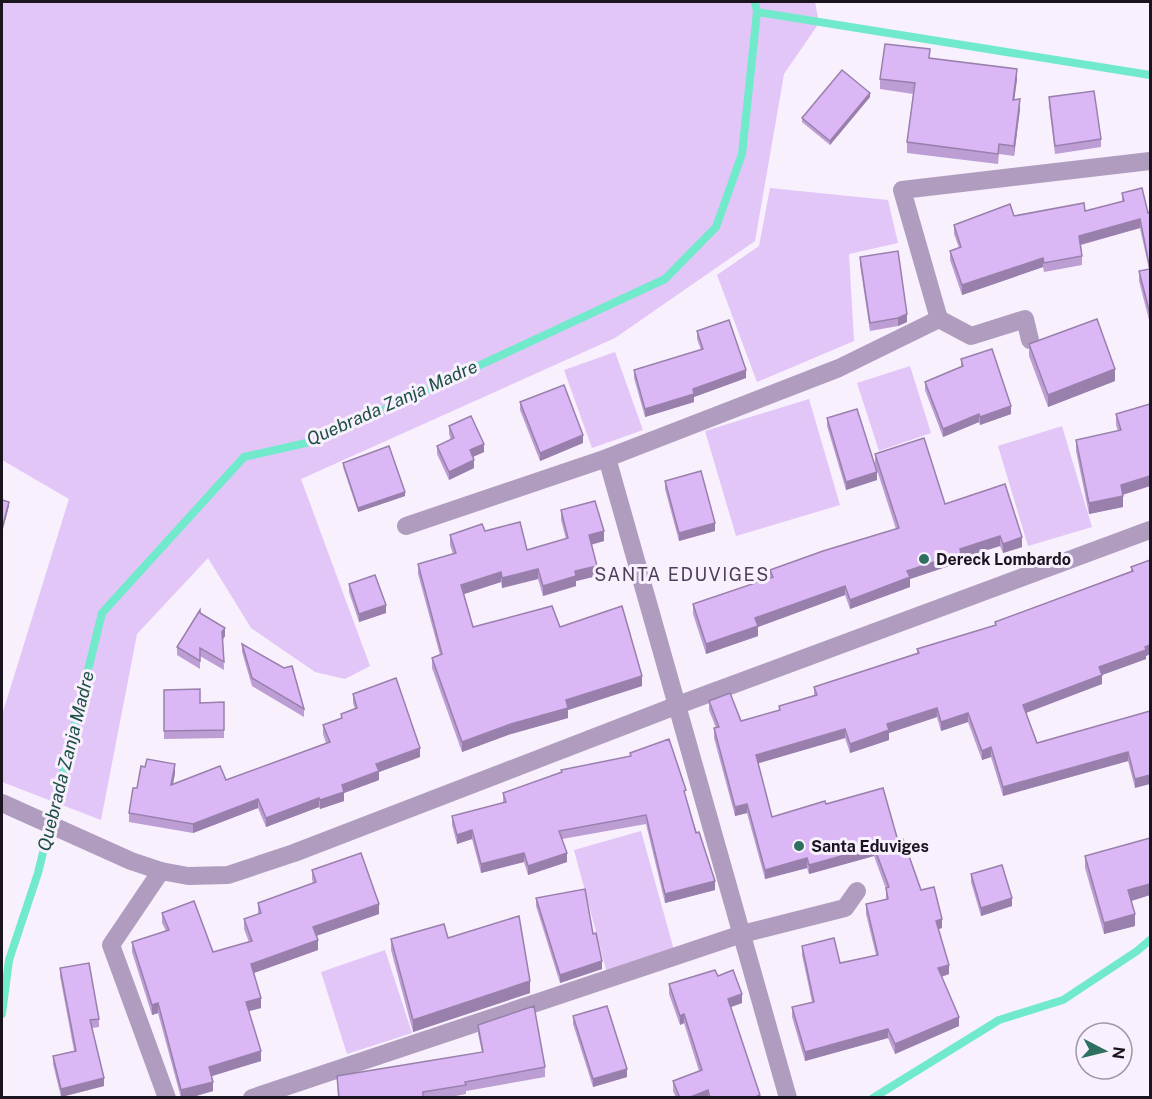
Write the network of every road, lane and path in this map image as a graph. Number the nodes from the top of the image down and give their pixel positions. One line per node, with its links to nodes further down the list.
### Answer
1 (1150, 161): 2 (street)
2 (939, 319): 3 (street); 4 (street)
3 (1030, 340)
4 (607, 458): 5 (street); 7 (street)
5 (406, 526)
6 (1150, 530): 7 (street)
7 (678, 705): 9 (street); 11 (street)
8 (2, 803): 9 (street)
9 (161, 871): 12 (street)
10 (857, 891): 11 (street)
11 (742, 934): 13 (street); 14 (street)
12 (167, 1098)
13 (252, 1098)
14 (788, 1098)

